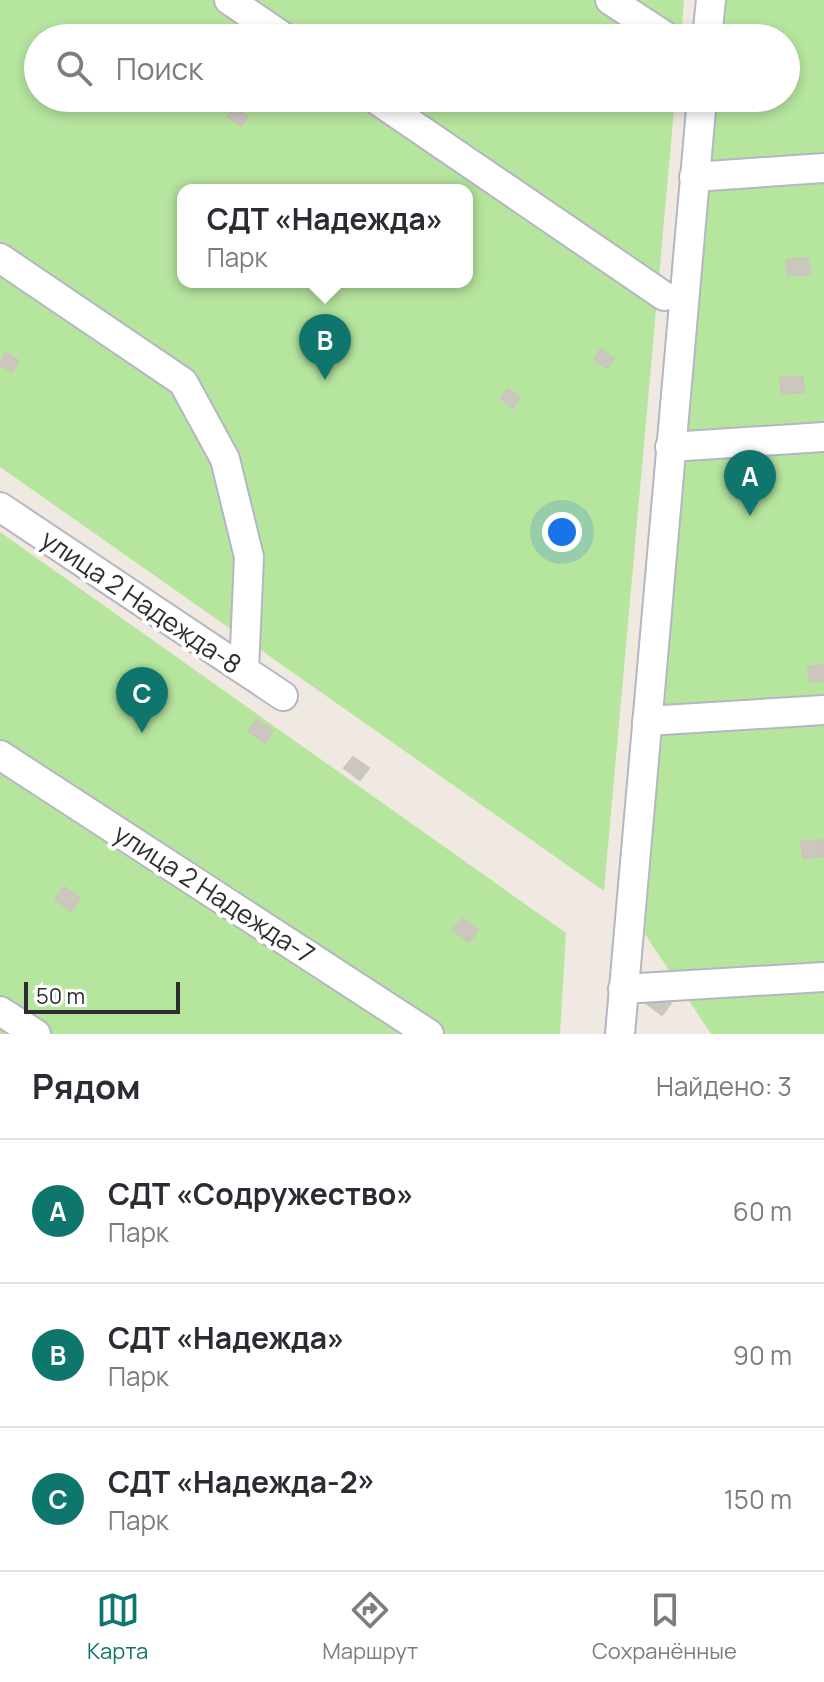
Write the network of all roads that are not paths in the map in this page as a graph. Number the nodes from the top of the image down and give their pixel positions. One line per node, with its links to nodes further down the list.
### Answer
1 (229, 0): 4 (street)
2 (610, 0): 5 (street)
3 (711, 0): 6 (street)
4 (264, 24)
5 (647, 24)
6 (708, 24)
7 (395, 112): 12 (street)
8 (701, 112): 10 (street)
9 (824, 168): 10 (street)
10 (694, 177): 14 (street)
11 (0, 258): 16 (street)
12 (664, 296)
13 (824, 437): 14 (street)
14 (670, 447): 19 (street)
15 (0, 507): 16 (street, улица 2 Надежда-8)
16 (244, 670): 17 (street, улица 2 Надежда-8)
17 (283, 696)
18 (824, 710): 19 (street)
19 (647, 721): 22 (street)
20 (0, 755): 25 (street, улица 2 Надежда-7)
21 (824, 977): 22 (street)
22 (623, 989): 26 (street)
23 (0, 1011): 24 (street)
24 (36, 1034)
25 (429, 1034)
26 (620, 1034)

